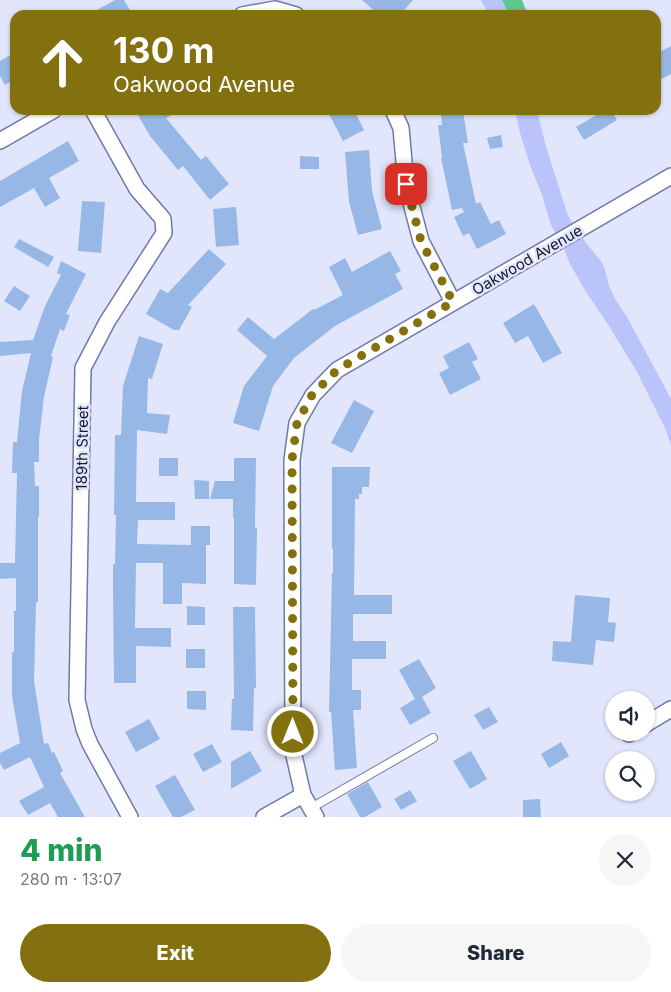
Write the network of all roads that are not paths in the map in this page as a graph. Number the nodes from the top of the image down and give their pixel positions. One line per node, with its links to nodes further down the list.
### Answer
1 (45, 115): 4 (street)
2 (96, 115): 11 (street, 189th Street)
3 (395, 115): 6 (street)
4 (0, 141)
5 (671, 176): 6 (street, Oakwood Avenue)
6 (453, 302): 10 (street, Oakwood Avenue)
7 (671, 709): 8 (street)
8 (655, 719)
9 (433, 738): 10 (lane)
10 (310, 807): 12 (street)
11 (130, 817)
12 (264, 817)

